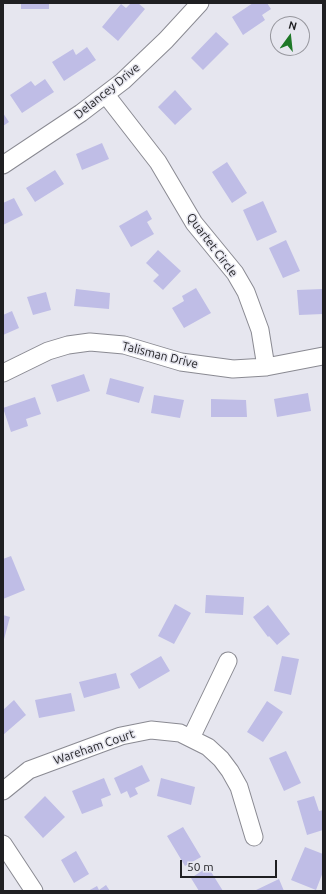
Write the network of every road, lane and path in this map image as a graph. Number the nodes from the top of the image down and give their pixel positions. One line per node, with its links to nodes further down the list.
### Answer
1 (200, 3): 2 (street, Delancey Drive)
2 (106, 95): 3 (street, Delancey Drive); 5 (street, Quartet Circle)
3 (3, 165)
4 (323, 356): 5 (street, Talisman Drive)
5 (266, 367): 6 (street, Talisman Drive)
6 (3, 373)
7 (228, 661): 8 (street)
8 (192, 738): 9 (street, Wareham Court); 10 (street, Wareham Court)
9 (3, 791)
10 (254, 837)
11 (3, 844): 12 (street)
12 (34, 891)

